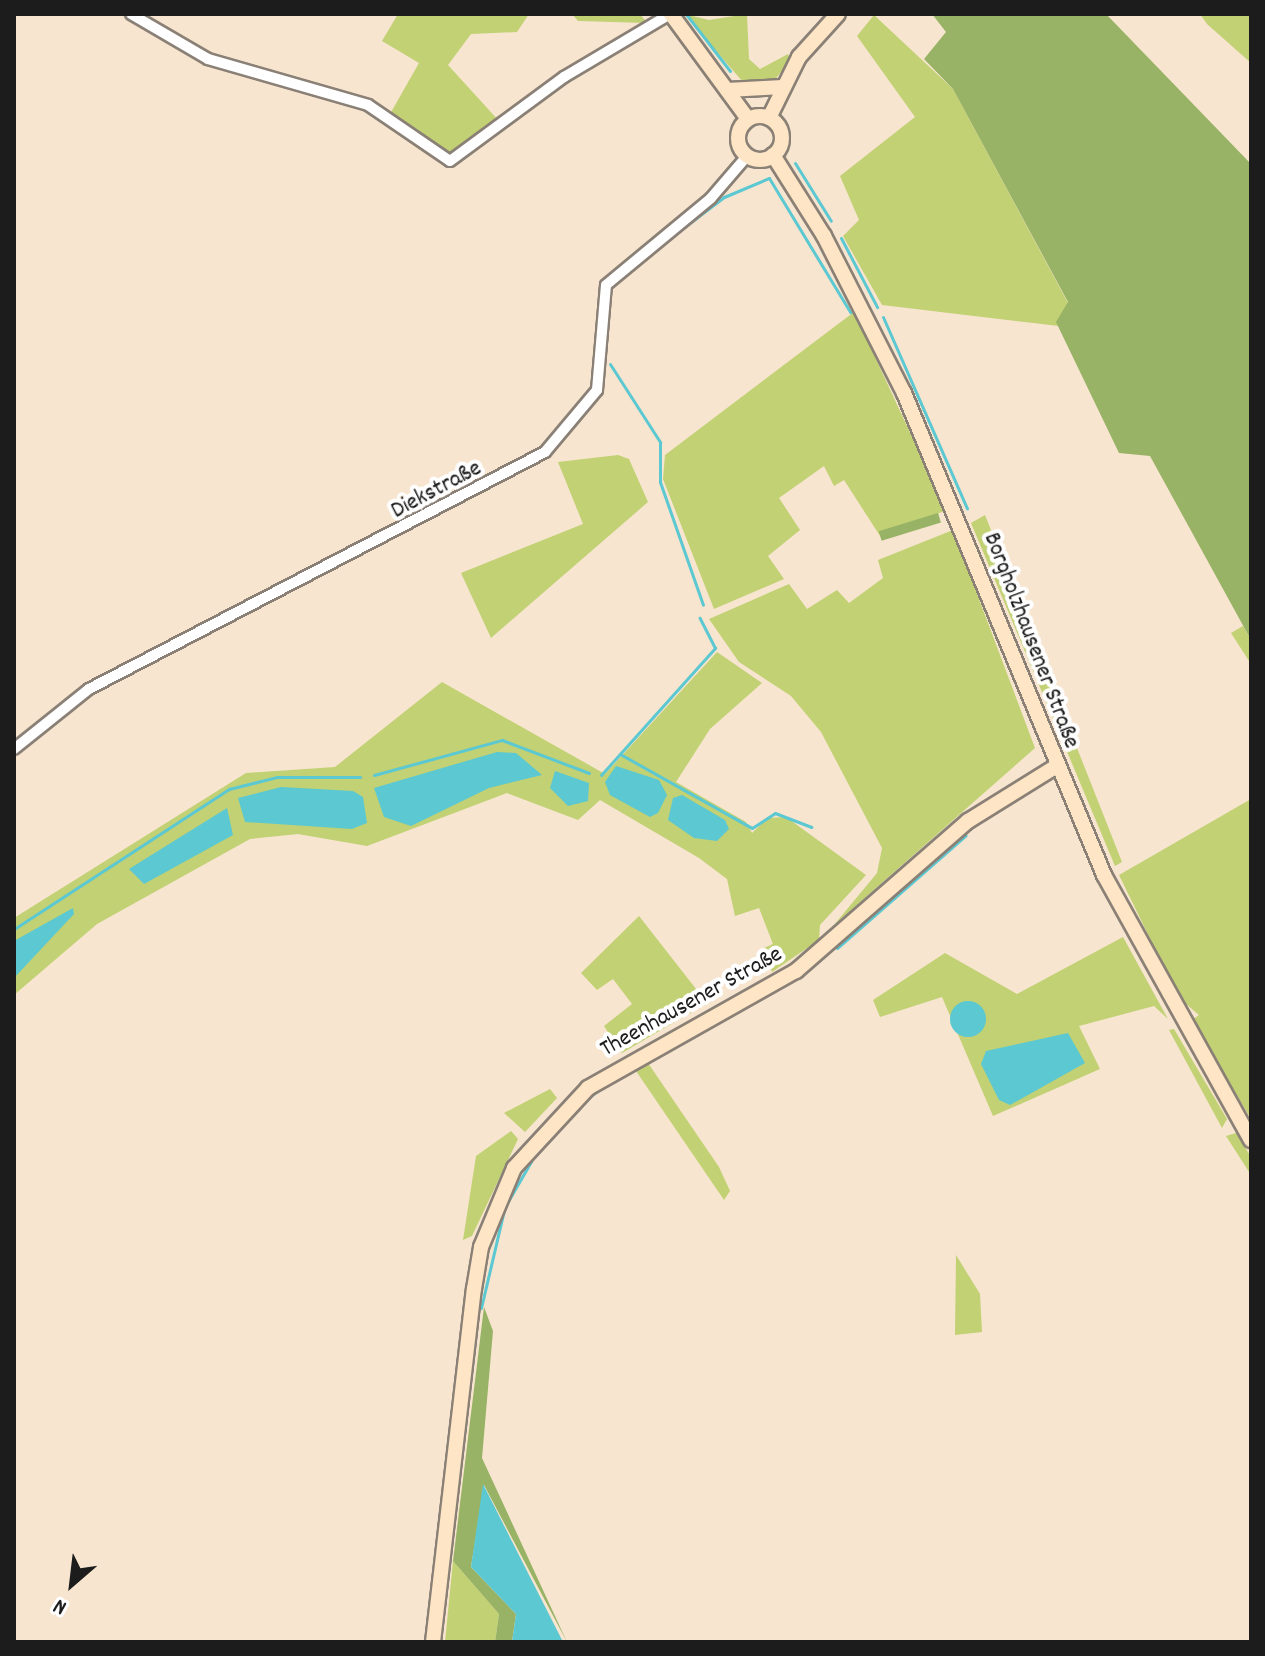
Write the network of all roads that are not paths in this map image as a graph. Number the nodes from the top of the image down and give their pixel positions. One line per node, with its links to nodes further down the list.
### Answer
1 (131, 14): 2 (street)
2 (670, 14): 5 (main road)
3 (838, 14): 4 (main road)
4 (783, 87): 5 (main road); 6 (main road)
5 (727, 90): 7 (main road)
6 (769, 118): 7 (main road); 9 (main road)
7 (748, 119): 8 (main road)
8 (748, 155): 9 (main road); 10 (street, Diekstraße)
9 (773, 155): 11 (main road, Borgholzhausener Straße)
10 (14, 749)
11 (1055, 767): 12 (main road, Borgholzhausener Straße); 13 (main road, Theenhausener Straße)
12 (1251, 1140)
13 (433, 1642)

